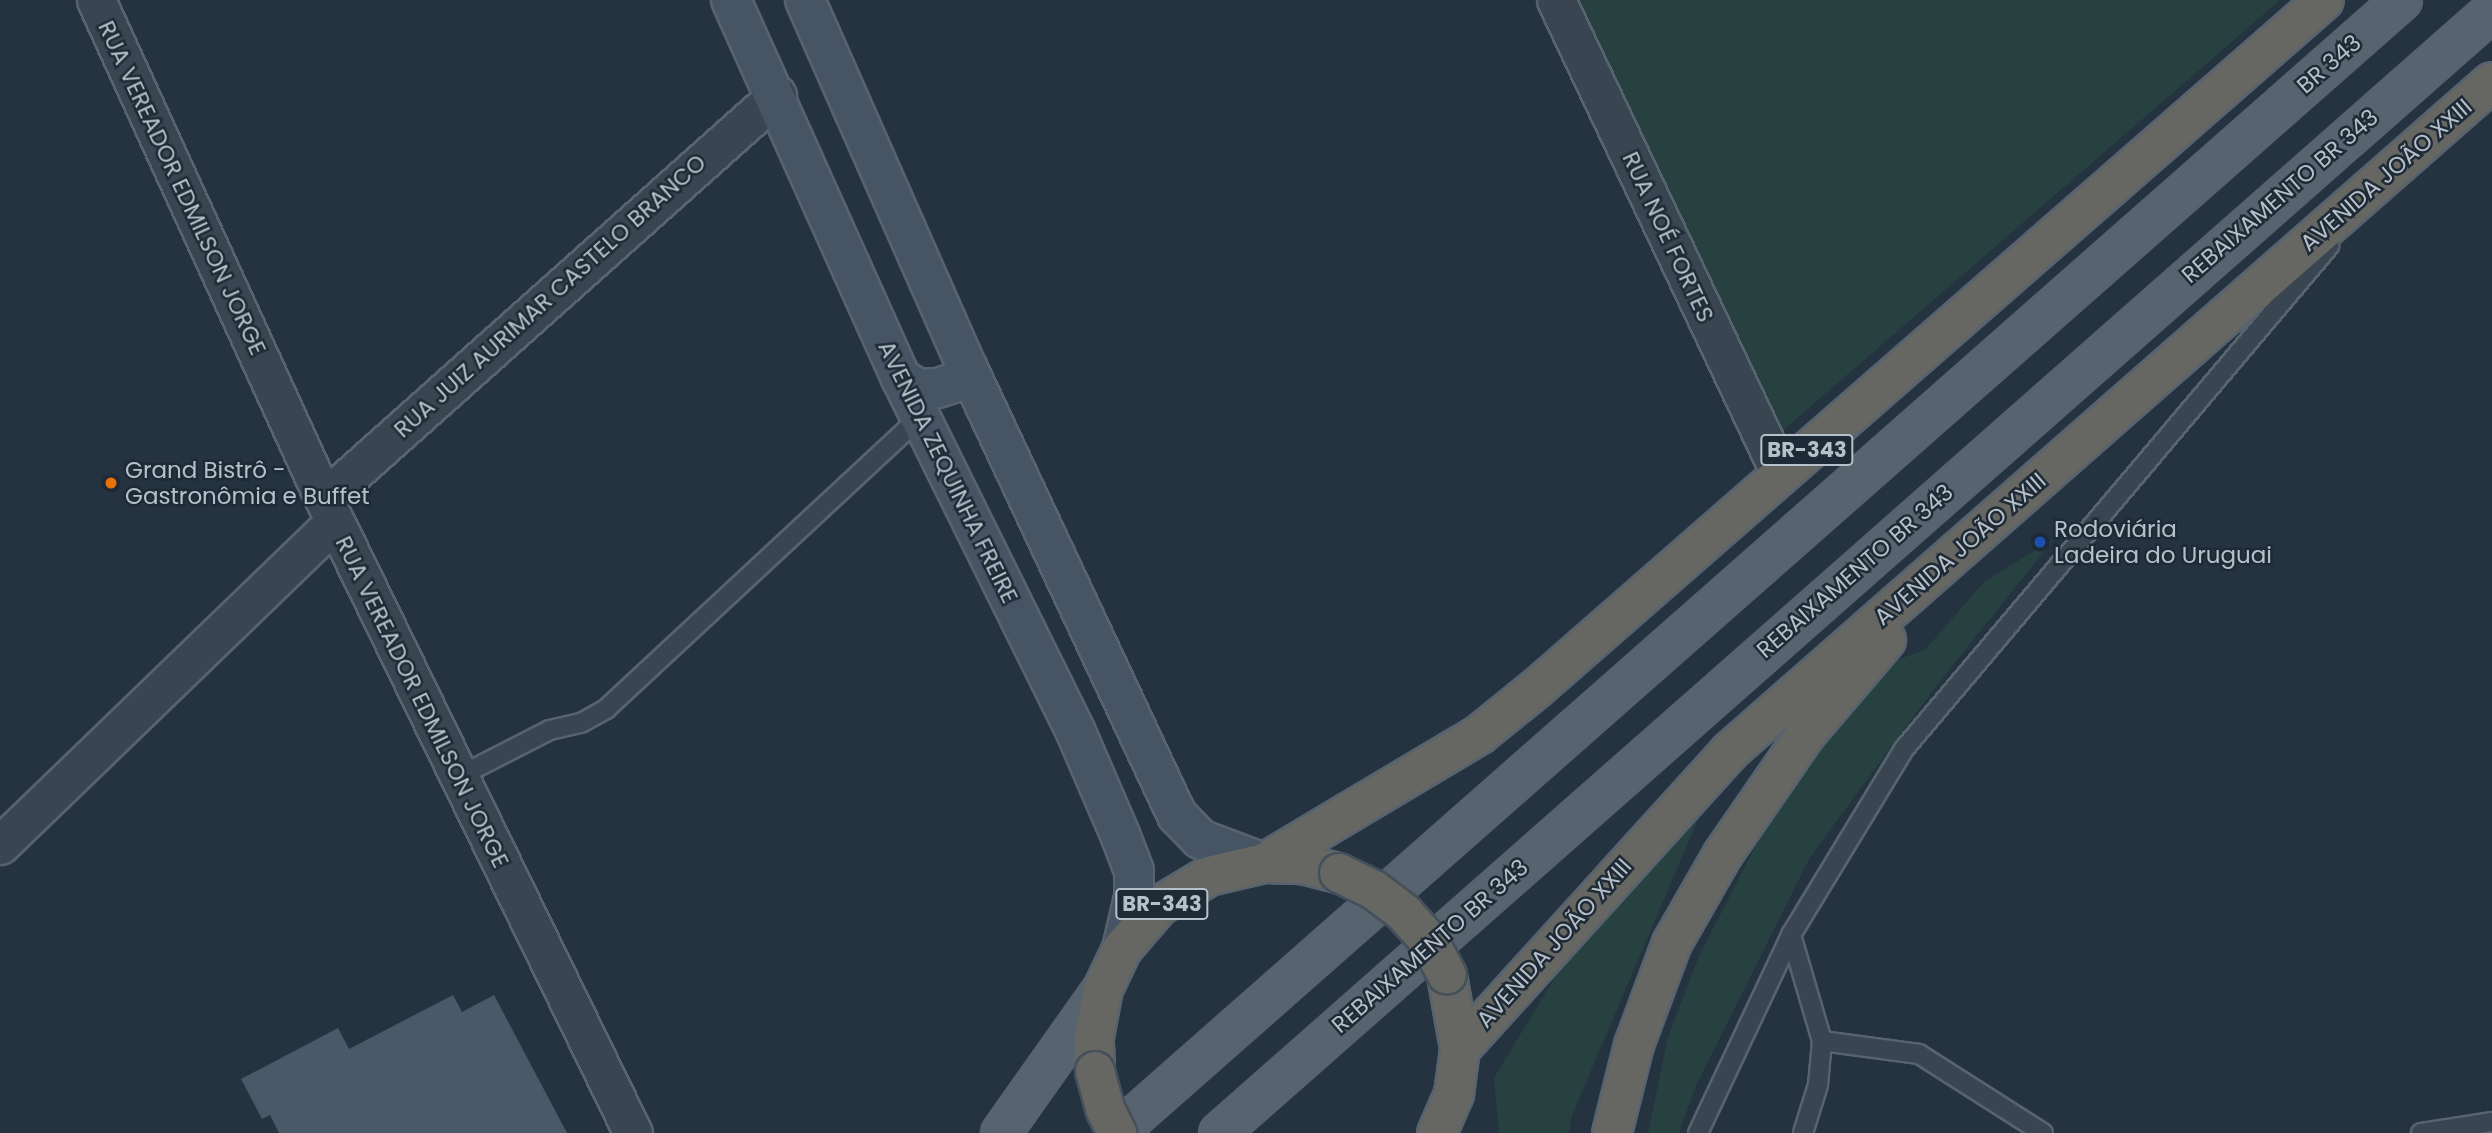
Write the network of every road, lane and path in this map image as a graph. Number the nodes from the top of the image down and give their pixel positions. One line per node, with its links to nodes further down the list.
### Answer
1 (96, 0): 15 (street, RUA VEREADOR EDMILSON JORGE)
2 (731, 0): 9 (main road, AVENIDA ZEQUINHA FREIRE)
3 (805, 0): 11 (main road)
4 (1556, 0): 14 (street, RUA NOÉ FORTES)
5 (2324, 0): 14 (highway, BR-343)
6 (2402, 0): 29 (main road, BR 343)
7 (2492, 10): 30 (main road, REBAIXAMENTO BR 343)
8 (2492, 82): 10 (highway, AVENIDA JOÃO XXIII)
9 (777, 95): 12 (main road, AVENIDA ZEQUINHA FREIRE); 15 (street, RUA JUIZ AURIMAR CASTELO BRANCO)
10 (2392, 172): 16 (highway, AVENIDA JOÃO XXIII); 20 (lane)
11 (968, 369): 12 (main road); 19 (main road)
12 (901, 379): 13 (main road, AVENIDA ZEQUINHA FREIRE)
13 (920, 418): 17 (lane); 21 (main road, AVENIDA ZEQUINHA FREIRE)
14 (1780, 473): 19 (highway, BR-343)
15 (329, 510): 17 (street, RUA VEREADOR EDMILSON JORGE); 18 (street, RUA JUIZ AURIMAR CASTELO BRANCO)
16 (1977, 532): 24 (highway, AVENIDA JOÃO XXIII); 33 (highway)
17 (458, 777): 27 (street, RUA VEREADOR EDMILSON JORGE)
18 (0, 845)
19 (1264, 863): 21 (highway, BR-343); 24 (highway, BR-343, bridge)
20 (1791, 935): 23 (lane); 34 (lane)
21 (1122, 949): 22 (highway, BR-343)
22 (1103, 989): 28 (main road); 29 (highway, BR-343, bridge)
23 (1822, 1041): 35 (lane); 36 (lane)
24 (1461, 1049): 25 (highway, BR-343)
25 (1454, 1094): 31 (highway, BR-343); 32 (highway, BR-343)
26 (2492, 1122): 37 (lane)
27 (633, 1133)
28 (1001, 1133)
29 (1116, 1133)
30 (1219, 1133)
31 (1437, 1133)
32 (1458, 1133)
33 (1612, 1133)
34 (1698, 1133)
35 (1803, 1133)
36 (2043, 1133)
37 (2421, 1133)

